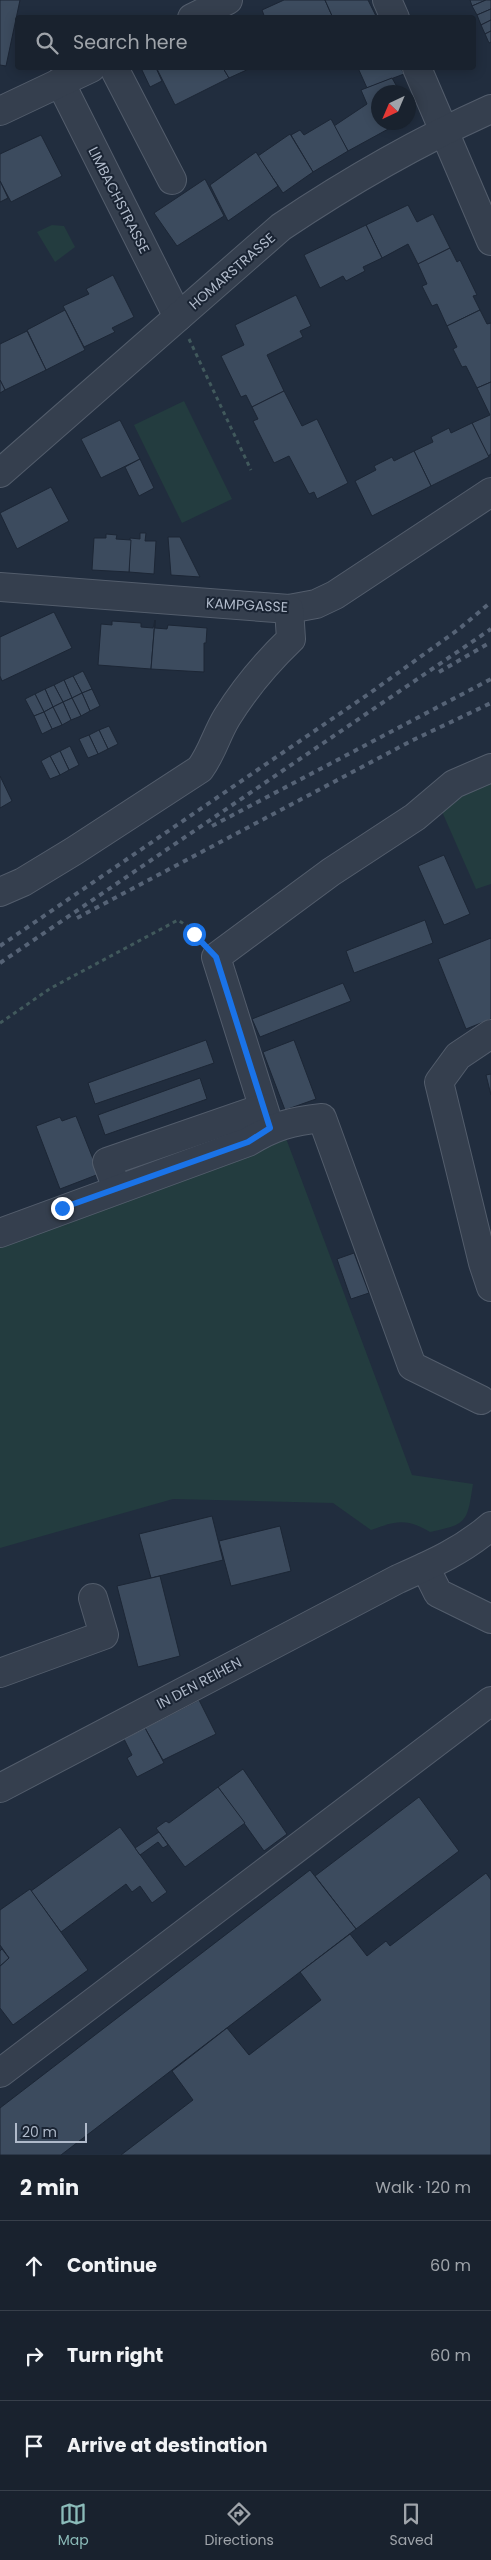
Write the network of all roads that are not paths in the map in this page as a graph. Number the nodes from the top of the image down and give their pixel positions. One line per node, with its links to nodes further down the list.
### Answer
1 (228, 0): 3 (street)
2 (387, 0): 4 (street)
3 (198, 15)
4 (394, 15)
5 (87, 70): 8 (street)
6 (115, 70): 12 (street)
7 (418, 70): 11 (street)
8 (60, 82): 10 (street); 14 (street, LIMBACHSTRASSE)
9 (491, 109): 11 (street, HOMARSTRASSE)
10 (0, 111)
11 (445, 132): 13 (street); 14 (street, HOMARSTRASSE)
12 (172, 180)
13 (491, 241)
14 (178, 317): 15 (street, HOMARSTRASSE)
15 (0, 473)
16 (491, 492): 18 (street, KAMPGASSE)
17 (0, 587): 18 (street, KAMPGASSE)
18 (289, 610): 20 (street)
19 (491, 768): 22 (street)
20 (0, 892)
21 (491, 1034): 24 (street)
22 (267, 1118): 23 (street); 25 (street)
23 (0, 1233)
24 (491, 1287)
25 (481, 1400)
26 (491, 1526): 27 (street, IN DEN REIHEN)
27 (425, 1567): 29 (street); 32 (street, IN DEN REIHEN)
28 (93, 1598): 30 (street)
29 (491, 1619)
30 (0, 1673)
31 (491, 1701): 33 (street)
32 (0, 1788)
33 (0, 2073)

